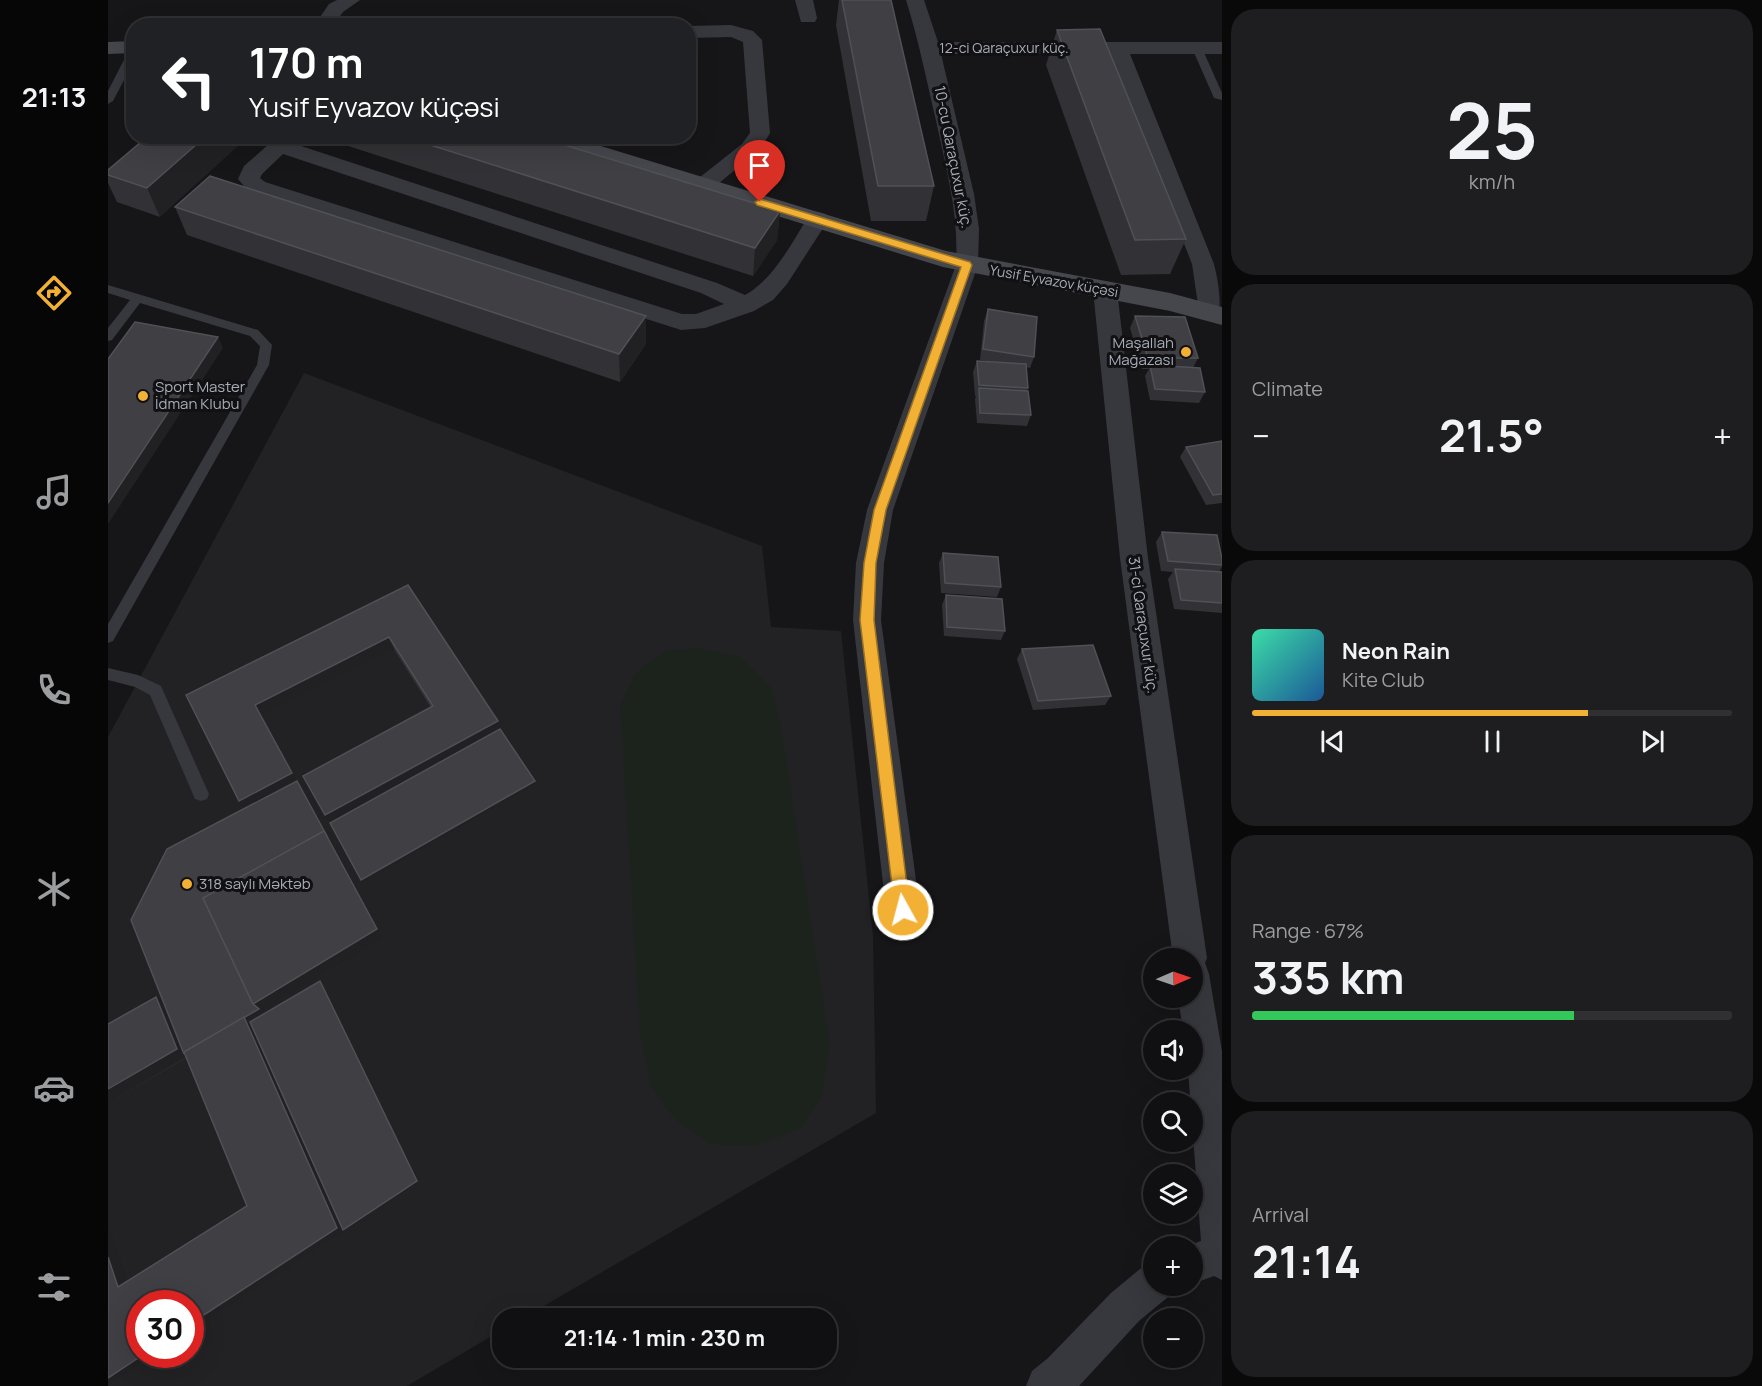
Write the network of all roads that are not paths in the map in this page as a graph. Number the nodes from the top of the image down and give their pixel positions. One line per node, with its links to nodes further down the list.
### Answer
1 (351, 0): 3 (street)
2 (915, 0): 6 (street, 10-cu Qaraçuxur küç.)
3 (329, 18)
4 (696, 32): 17 (street)
5 (108, 48): 9 (street)
6 (930, 48): 10 (street, 12-ci Qaraçuxur küç.); 19 (street, 10-cu Qaraçuxur küç.)
7 (1197, 48): 8 (street, 12-ci Qaraçuxur küç.); 10 (street, 12-ci Qaraçuxur küç.); 12 (lane)
8 (1222, 48)
9 (126, 49)
10 (1118, 49): 24 (street)
11 (126, 65): 13 (lane)
12 (1219, 98)
13 (108, 101)
14 (282, 144): 23 (street)
15 (294, 144): 23 (street)
16 (568, 144): 17 (street, Yusif Eyvazov küçəsi)
17 (703, 186): 18 (street, Yusif Eyvazov küçəsi)
18 (818, 219): 19 (street, Yusif Eyvazov küçəsi); 23 (street)
19 (967, 265): 21 (street, Yusif Eyvazov küçəsi); 29 (street, 10-cu Qaraçuxur küç.)
20 (108, 290): 22 (lane)
21 (1105, 290): 24 (street, Yusif Eyvazov küçəsi); 30 (street, 31-ci Qaraçuxur küç.)
22 (137, 298): 25 (lane); 26 (lane)
23 (746, 305)
24 (1216, 314)
25 (108, 337)
26 (108, 638)
27 (108, 674): 28 (lane)
28 (201, 794)
29 (903, 910)
30 (1189, 948)
31 (1197, 1008): 32 (street)
32 (1214, 1258)
33 (1143, 1292): 34 (street)
34 (1047, 1386)

